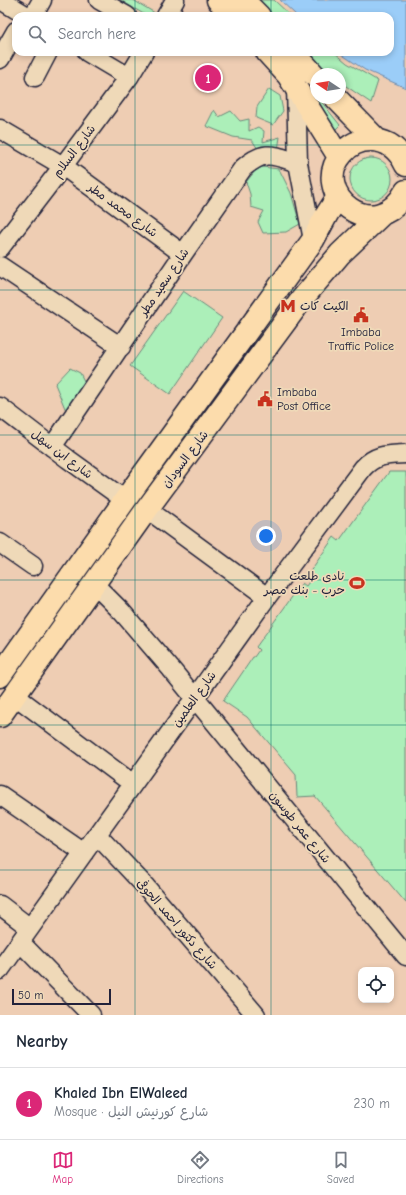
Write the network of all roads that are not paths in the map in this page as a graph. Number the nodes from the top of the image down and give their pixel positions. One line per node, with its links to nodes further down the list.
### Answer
1 (1, 0): 7 (street)
2 (42, 0): 8 (street)
3 (99, 0): 9 (street)
4 (175, 0): 10 (street)
5 (218, 0): 11 (main road)
6 (243, 0): 12 (main road)
7 (21, 12)
8 (32, 12)
9 (120, 12)
10 (168, 12)
11 (230, 12)
12 (255, 12)
13 (12, 38): 19 (street)
14 (46, 56): 21 (street)
15 (94, 56): 22 (street)
16 (142, 56): 22 (street, شارع السلام)
17 (271, 56): 23 (main road)
18 (297, 56): 20 (main road)
19 (0, 59)
20 (310, 70)
21 (35, 77)
22 (130, 77): 30 (street, شارع السلام)
23 (296, 87): 27 (main road); 29 (street)
24 (342, 104): 26 (main road)
25 (0, 129): 30 (street, شارع محمد مطر)
26 (377, 140): 27 (main road); 28 (main road)
27 (339, 157): 32 (main road)
28 (404, 159)
29 (298, 163): 34 (street); 36 (street, شارع سعيد مطر)
30 (64, 166): 35 (street, شارع السلام); 36 (street, شارع محمد مطر)
31 (406, 191): 33 (main road, شارع السودان)
32 (338, 197): 33 (main road); 34 (main road, شارع السودان)
33 (394, 212): 43 (main road, شارع السودان)
34 (313, 240): 42 (main road, شارع السودان)
35 (0, 248)
36 (183, 254): 38 (street, شارع سعيد مطر)
37 (0, 266): 38 (street)
38 (121, 347): 40 (street, شارع سعيد مطر)
39 (0, 407): 40 (street, شارع ابن سهل)
40 (52, 447): 42 (street, شارع ابن سهل)
41 (406, 454): 47 (street, شارع العلمين)
42 (125, 500): 48 (main road, شارع السودان)
43 (147, 509): 46 (main road, شارع السودان); 47 (street)
44 (0, 542): 45 (street)
45 (33, 566)
46 (94, 584): 49 (main road, شارع السودان); 50 (street, شارع عمر طوسون)
47 (267, 597): 50 (street, شارع العلمين)
48 (0, 676)
49 (14, 695): 51 (main road, شارع السودان); 52 (street)
50 (195, 698): 52 (street, شارع العلمين); 58 (street, شارع عمر طوسون)
51 (0, 716)
52 (134, 784): 54 (street, شارع العلمين)
53 (0, 795): 55 (street)
54 (97, 834): 55 (street, شارع العلمين); 61 (street, شارع دكتور احمد الحوفى)
55 (84, 854): 57 (street, شارع العلمين)
56 (0, 905): 57 (street)
57 (25, 935): 59 (street, شارع العلمين); 60 (street)
58 (406, 956)
59 (0, 970)
60 (91, 1015)
61 (256, 1015)

